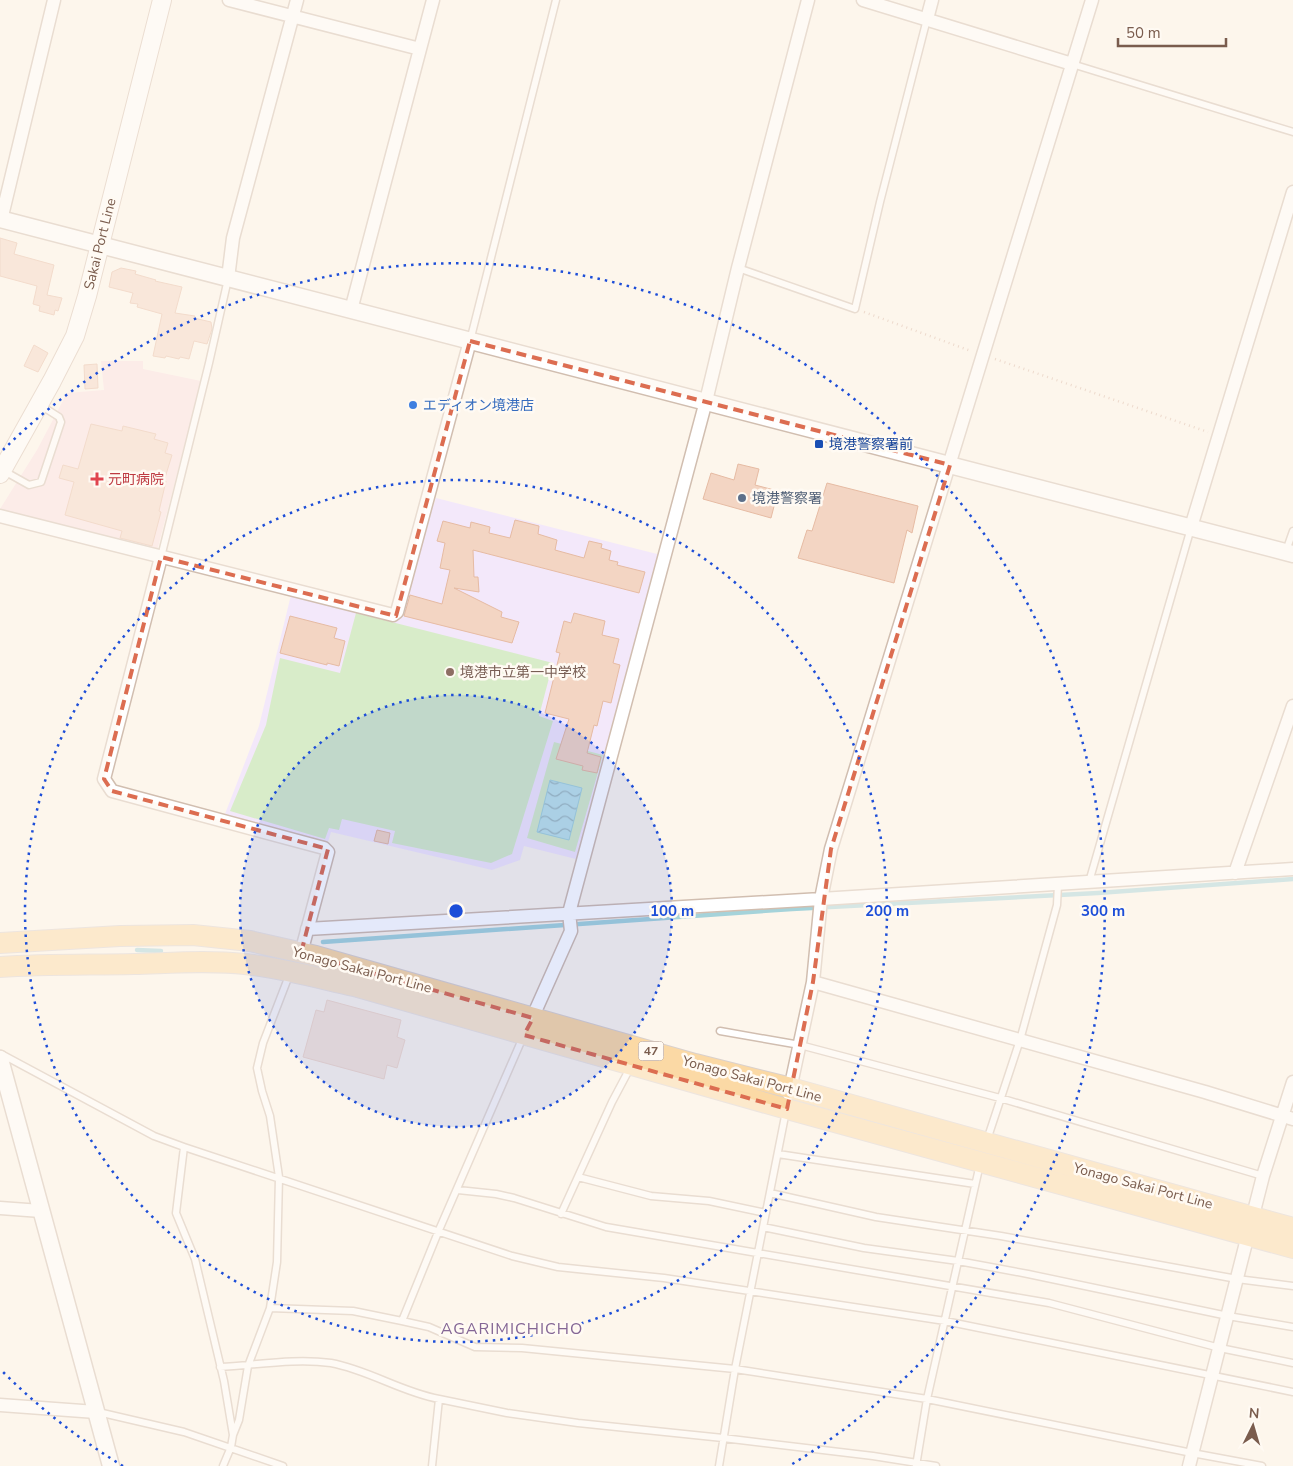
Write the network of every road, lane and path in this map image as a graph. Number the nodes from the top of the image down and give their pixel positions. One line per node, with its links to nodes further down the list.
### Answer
1 (54, 0): 17 (street)
2 (162, 0): 18 (main road, Sakai Port Line)
3 (229, 0): 11 (street)
4 (297, 0): 11 (street)
5 (433, 0): 13 (street)
6 (556, 0): 23 (lane)
7 (808, 0): 19 (street)
8 (863, 0): 12 (street)
9 (932, 0): 12 (street)
10 (1092, 0): 14 (street)
11 (293, 16): 13 (street); 20 (street)
12 (927, 19): 14 (street); 21 (lane)
13 (420, 49): 22 (street)
14 (1072, 64): 15 (lane); 24 (street)
15 (1293, 132)
16 (1293, 192): 27 (street)
17 (0, 220): 18 (street)
18 (99, 246): 20 (street); 26 (main road, Sakai Port Line)
19 (738, 268): 21 (lane); 25 (street)
20 (228, 278): 22 (street); 34 (lane)
21 (855, 309): 24 (path)
22 (351, 310): 23 (street)
23 (470, 341): 25 (street); 34 (street)
24 (983, 355): 27 (path); 28 (street)
25 (706, 401): 28 (street); 41 (street)
26 (39, 405): 29 (main road, Sakai Port Line); 29 (lane)
27 (1219, 436): 31 (street)
28 (950, 466): 31 (street); 40 (street)
29 (1, 472)
30 (0, 516): 34 (street)
31 (1191, 527): 33 (street); 38 (lane)
32 (1293, 531): 33 (lane)
33 (1289, 553)
34 (160, 557): 42 (street)
35 (1293, 706): 37 (street)
36 (1293, 869): 37 (street)
37 (1235, 873): 38 (street)
38 (1089, 882): 39 (street)
39 (1058, 884): 40 (street); 50 (lane)
40 (821, 899): 41 (street); 47 (street)
41 (569, 913): 42 (street); 48 (street)
42 (307, 929): 44 (street)
43 (0, 943): 44 (main road, Yonago Sakai Port Line / 47)
44 (301, 953): 48 (main road, Yonago Sakai Port Line / 47)
45 (0, 967): 46 (main road, Yonago Sakai Port Line / 47)
46 (291, 971): 48 (main road, Yonago Sakai Port Line / 47); 64 (lane)
47 (813, 982): 50 (street); 51 (street)
48 (529, 1026): 54 (main road, Yonago Sakai Port Line / 47); 56 (main road, Yonago Sakai Port Line / 47); 67 (lane)
49 (720, 1031): 51 (lane)
50 (1020, 1040): 57 (lane); 59 (street)
51 (800, 1045): 56 (street); 57 (lane)
52 (0, 1054): 60 (lane)
53 (0, 1058): 70 (street)
54 (632, 1065): 58 (main road, Yonago Sakai Port Line / 47); 65 (lane)
55 (1293, 1082): 59 (street)
56 (791, 1088): 58 (street); 61 (main road, Yonago Sakai Port Line / 47)
57 (1000, 1098): 61 (lane); 63 (lane)
58 (786, 1109): 61 (main road, Yonago Sakai Port Line / 47); 62 (lane)
59 (1287, 1118): 63 (street)
60 (184, 1147): 64 (lane); 94 (lane)
61 (983, 1152): 66 (lane); 73 (main road, Yonago Sakai Port Line / 47); 78 (main road, Yonago Sakai Port Line / 47)
62 (778, 1154): 66 (lane); 68 (lane)
63 (1264, 1176): 73 (street)
64 (278, 1177): 76 (lane); 86 (lane)
65 (578, 1177): 71 (lane); 72 (lane)
66 (975, 1184): 77 (lane)
67 (458, 1190): 72 (lane); 76 (lane)
68 (770, 1193): 71 (lane); 77 (lane)
69 (0, 1208): 70 (street)
70 (42, 1211): 101 (street)
71 (766, 1213): 74 (lane)
72 (560, 1214): 80 (lane)
73 (1254, 1216): 75 (main road, Yonago Sakai Port Line / 47); 78 (street)
74 (763, 1227): 80 (lane); 81 (lane)
75 (1293, 1228)
76 (439, 1230): 85 (lane); 88 (lane)
77 (965, 1230): 81 (lane); 82 (lane)
78 (1248, 1236): 79 (main road, Yonago Sakai Port Line / 47); 82 (street)
79 (1293, 1248)
80 (758, 1254): 83 (lane); 85 (lane)
81 (958, 1262): 83 (lane); 87 (lane)
82 (1237, 1279): 84 (lane); 87 (street)
83 (952, 1286): 89 (lane); 91 (lane)
84 (1293, 1286)
85 (750, 1291): 89 (lane); 95 (lane)
86 (270, 1308): 88 (lane); 93 (lane)
87 (1228, 1316): 90 (lane); 91 (street)
88 (402, 1321): 95 (lane)
89 (945, 1321): 96 (lane); 99 (lane)
90 (1293, 1327)
91 (1220, 1348): 92 (lane); 96 (street)
92 (1293, 1363)
93 (248, 1366): 94 (lane); 98 (lane); 102 (lane)
94 (220, 1367): 102 (lane)
95 (735, 1369): 99 (lane); 103 (lane)
96 (1213, 1376): 97 (lane); 105 (street)
97 (1293, 1392)
98 (440, 1399): 103 (lane); 110 (lane)
99 (927, 1399): 105 (lane); 106 (lane)
100 (0, 1405): 101 (street)
101 (96, 1412): 104 (lane); 107 (street)
102 (233, 1434): 104 (lane)
103 (723, 1438): 106 (lane); 111 (lane)
104 (231, 1447): 108 (lane); 109 (lane)
105 (1191, 1460): 113 (lane)
106 (916, 1465): 112 (lane)
107 (111, 1466)
108 (223, 1466)
109 (283, 1466)
110 (432, 1466)
111 (719, 1466)
112 (936, 1466)
113 (1262, 1466)

